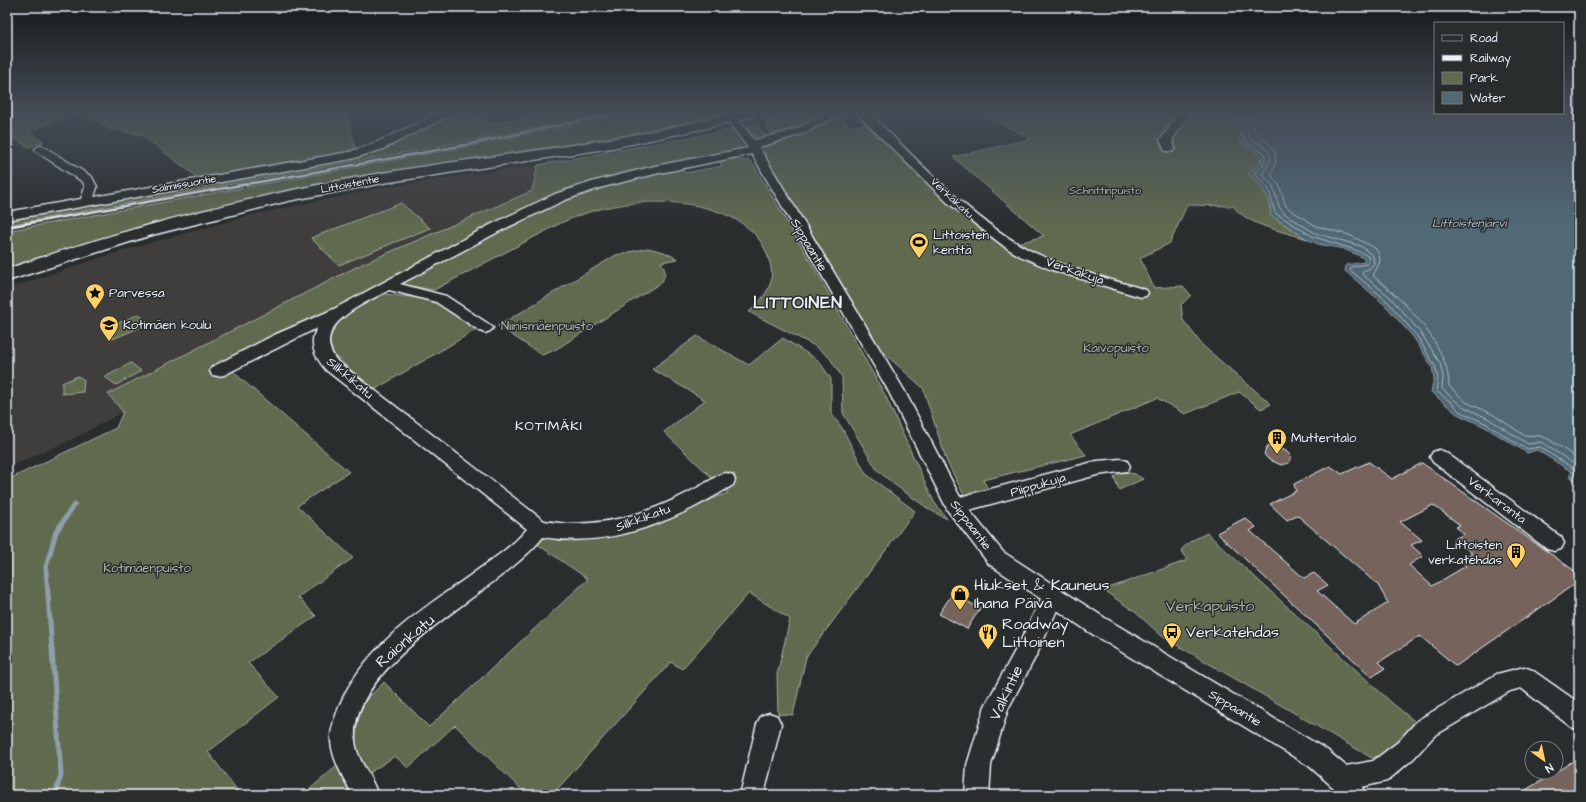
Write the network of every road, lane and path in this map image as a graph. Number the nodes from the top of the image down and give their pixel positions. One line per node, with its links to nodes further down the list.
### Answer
1 (43, 150): 7 (street)
2 (365, 150): 7 (street, Salmissuontie)
3 (569, 150): 10 (street, Littoistentie)
4 (742, 150): 11 (street, Silkkikatu)
5 (754, 150): 19 (street, Sippaantie)
6 (902, 150): 9 (street, Verkakatu)
7 (86, 202): 8 (street, Salmissuontie)
8 (7, 216)
9 (1011, 245): 12 (street, Verkakuja)
10 (7, 275)
11 (388, 285): 13 (street, Silkkikatu); 14 (street)
12 (1141, 293)
13 (338, 313): 15 (street); 20 (street, Silkkikatu)
14 (485, 328)
15 (218, 372)
16 (1439, 457): 21 (street, Verkaranta)
17 (1121, 466): 19 (street, Piippukuja)
18 (726, 480): 20 (street, Silkkikatu)
19 (955, 506): 22 (street, Sippaantie)
20 (539, 528): 26 (street, Raionkatu)
21 (1554, 543)
22 (1052, 597): 25 (street, Sippaantie); 28 (street, Valkintie)
23 (1578, 716): 25 (street)
24 (769, 724): 27 (street)
25 (1348, 787)
26 (364, 790)
27 (752, 795)
28 (977, 795)

